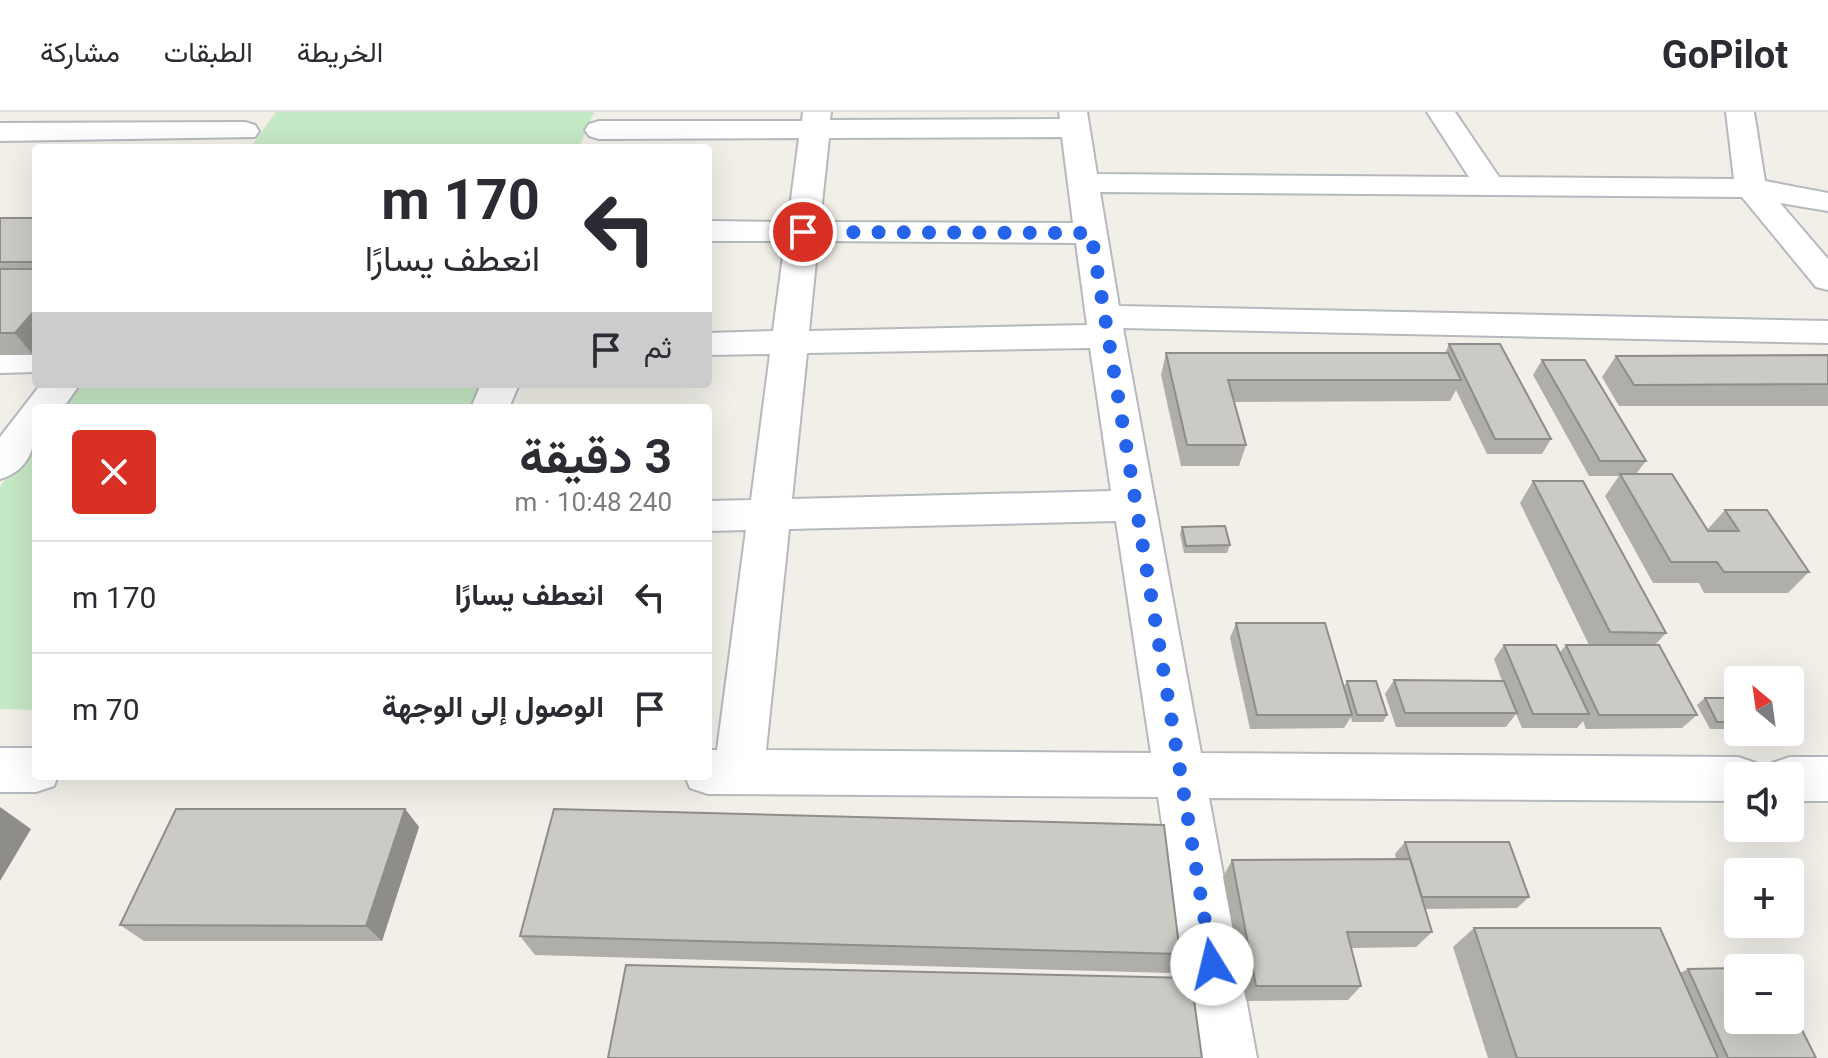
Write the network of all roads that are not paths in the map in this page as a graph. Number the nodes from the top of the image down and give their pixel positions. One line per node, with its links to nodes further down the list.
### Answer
1 (1441, 112): 10 (street)
2 (1740, 112): 11 (street)
3 (1074, 120): 4 (street); 9 (street)
4 (816, 121): 6 (street); 14 (street)
5 (246, 130): 7 (street)
6 (599, 130)
7 (14, 132): 8 (street)
8 (0, 162)
9 (1084, 183): 10 (street); 15 (street)
10 (1490, 186): 11 (street)
11 (1751, 188): 12 (street); 16 (street)
12 (1828, 202)
13 (712, 231): 14 (street)
14 (803, 232): 15 (street); 19 (street)
15 (1091, 233): 17 (street)
16 (1828, 280)
17 (1105, 326): 18 (street); 19 (street); 25 (street)
18 (1828, 332)
19 (790, 342): 20 (street); 26 (street)
20 (712, 344)
21 (32, 360): 22 (street)
22 (0, 361)
23 (32, 423): 24 (street)
24 (0, 465)
25 (1135, 505): 26 (street); 31 (street)
26 (770, 513): 27 (street); 30 (street)
27 (712, 516)
28 (0, 770): 29 (street)
29 (32, 770)
30 (724, 772): 31 (street)
31 (1180, 775): 32 (street); 35 (street)
32 (1724, 779)
33 (1804, 779): 34 (street)
34 (1828, 779)
35 (1227, 1058)

